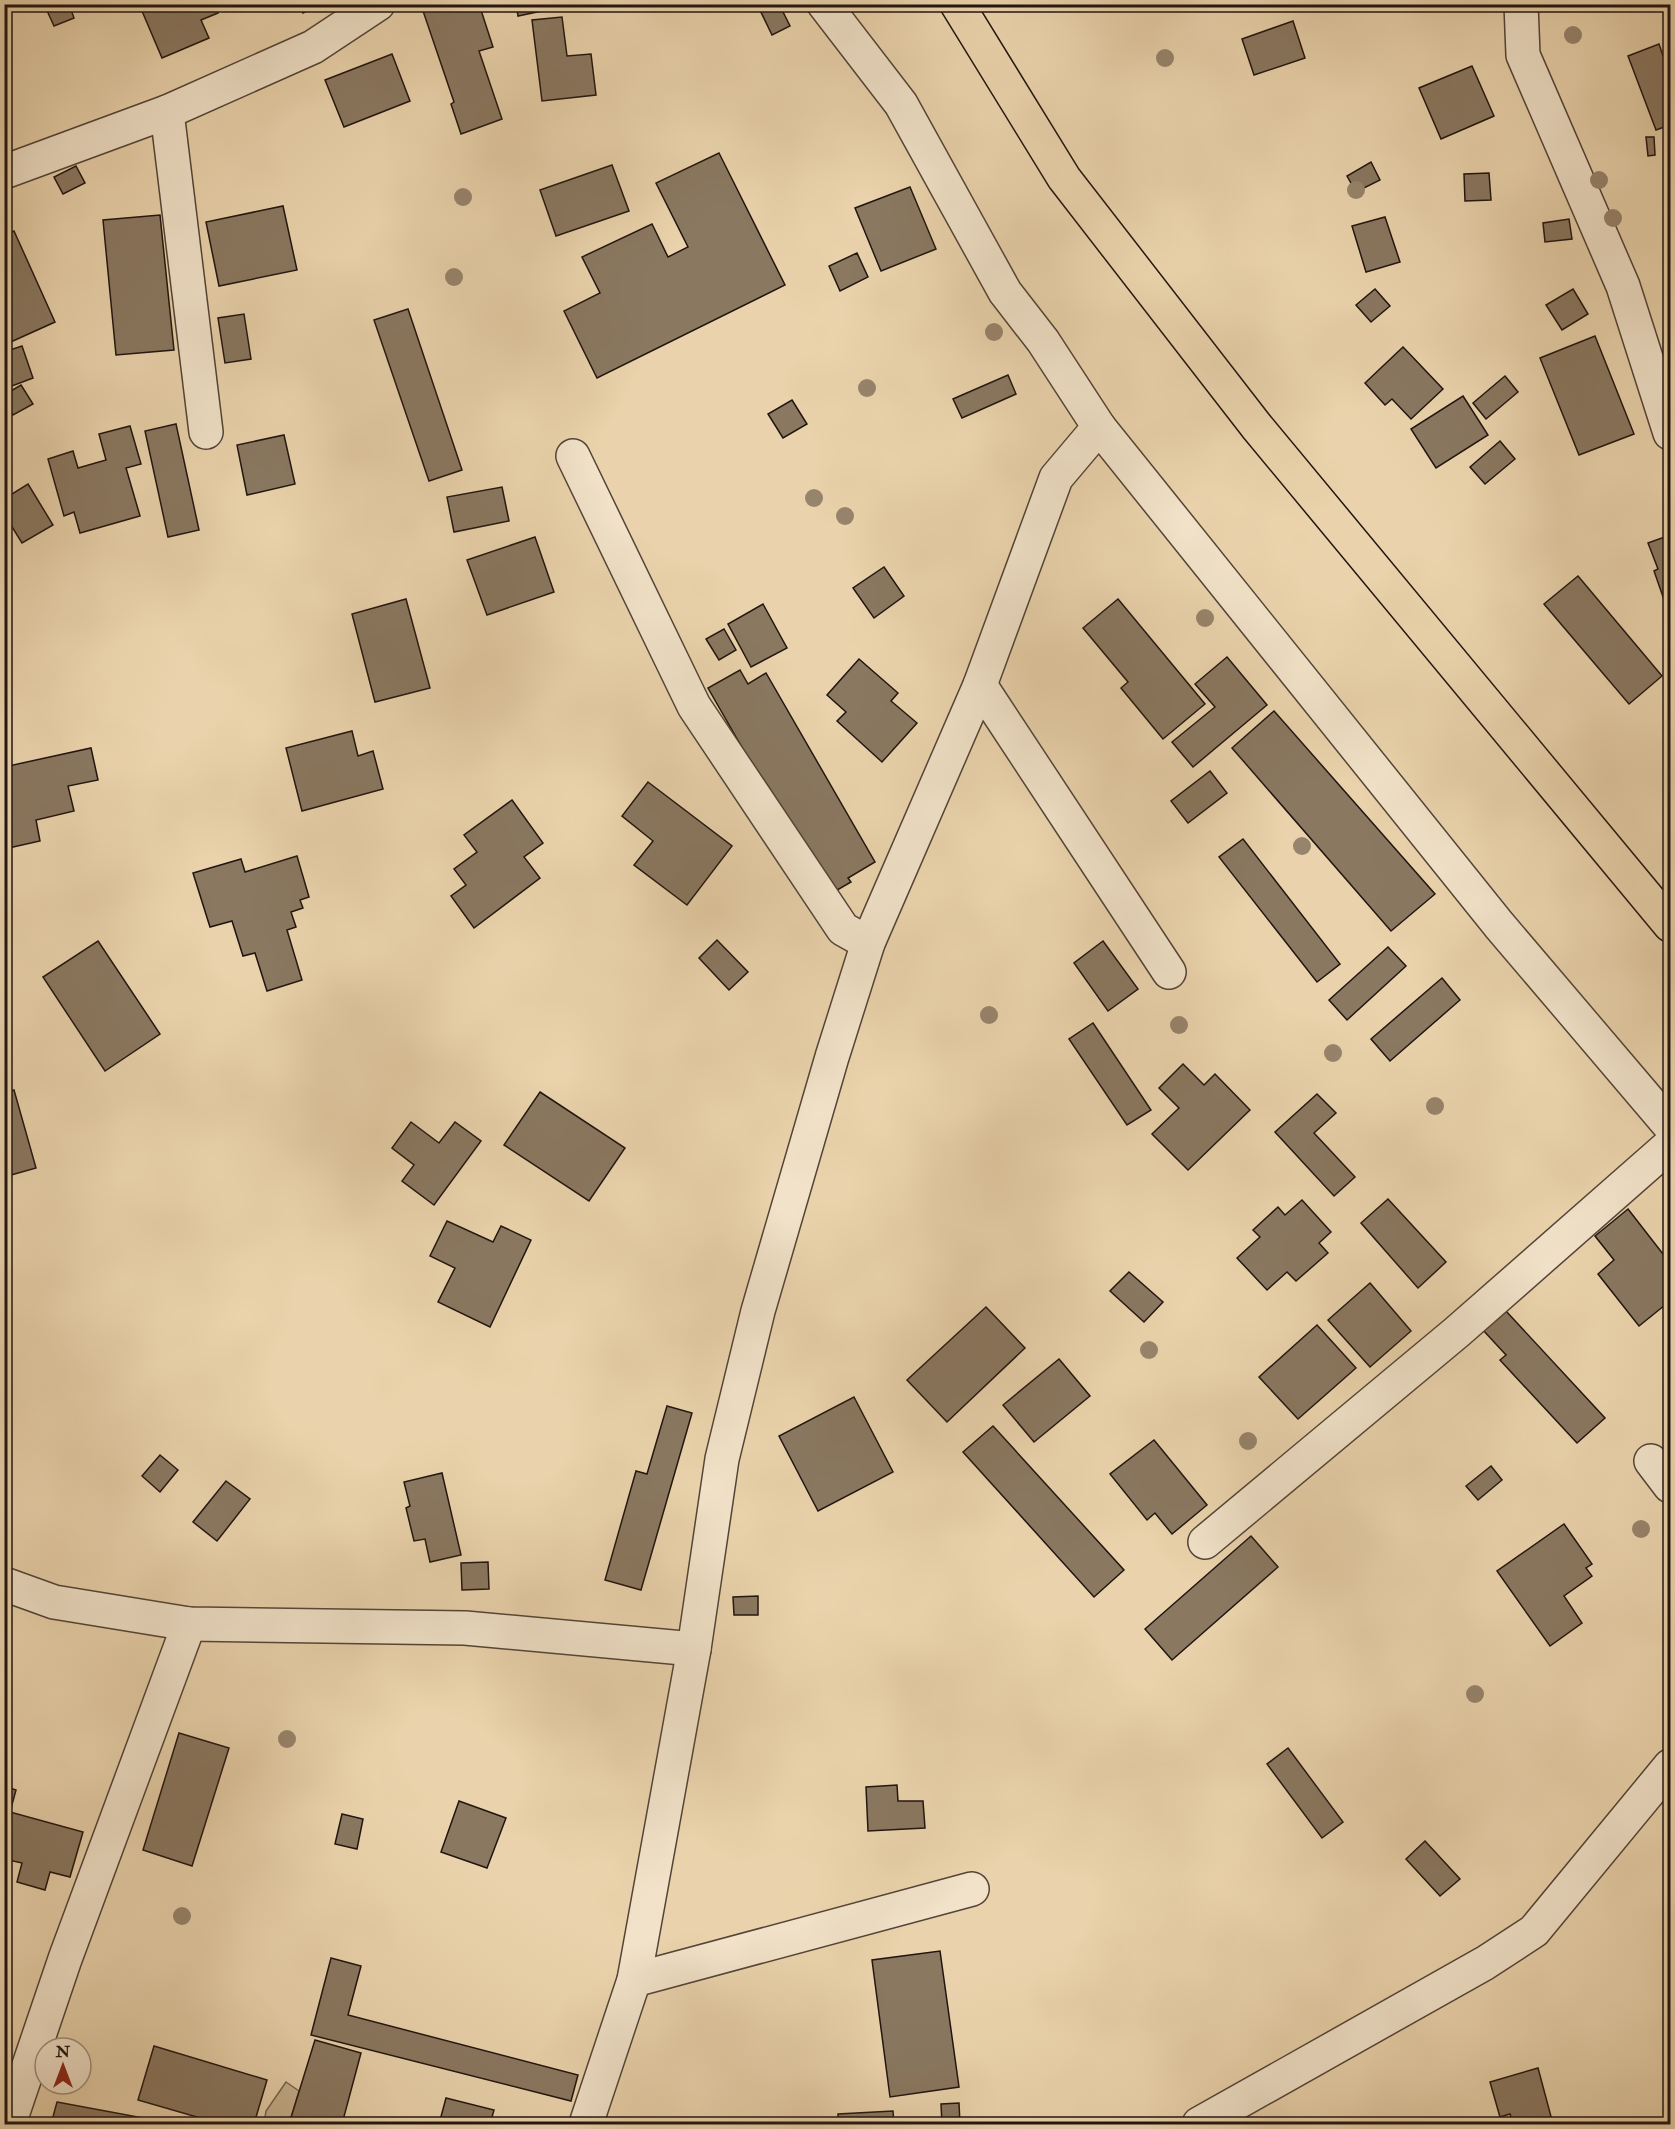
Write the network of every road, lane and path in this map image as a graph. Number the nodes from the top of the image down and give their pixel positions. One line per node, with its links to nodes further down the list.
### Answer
1 (378, 4): 5 (street)
2 (824, 4): 7 (street)
3 (957, 4): 12 (main road)
4 (1521, 4): 9 (street)
5 (166, 112): 6 (street); 8 (street)
6 (4, 172)
7 (1099, 427): 11 (street); 15 (street)
8 (206, 432)
9 (1671, 433)
10 (573, 456): 13 (street)
11 (980, 685): 13 (street); 14 (street)
12 (1671, 926)
13 (868, 943): 20 (street)
14 (1169, 972)
15 (1671, 1126)
16 (1671, 1145): 17 (street)
17 (1206, 1542)
18 (4, 1584): 19 (street)
19 (189, 1624): 20 (street); 24 (street)
20 (694, 1649): 23 (street)
21 (1671, 1766): 26 (street)
22 (972, 1888): 23 (street)
23 (634, 1980): 25 (street)
24 (9, 2124)
25 (586, 2124)
26 (1199, 2124)

